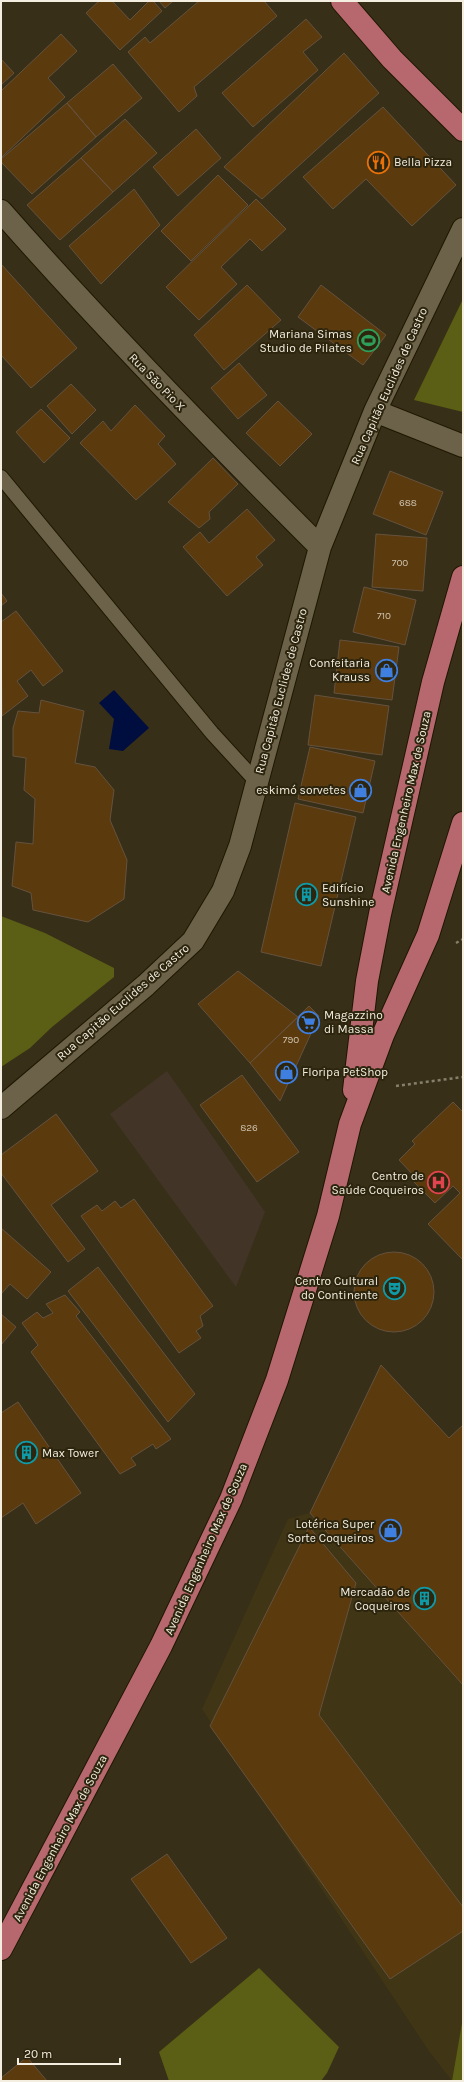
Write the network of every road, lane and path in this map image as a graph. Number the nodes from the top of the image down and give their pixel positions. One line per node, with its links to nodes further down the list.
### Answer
1 (342, 1): 2 (main road)
2 (463, 130)
3 (1, 211): 8 (street, Rua São Pio X)
4 (463, 229): 5 (street, Rua Capitão Euclides de Castro)
5 (375, 411): 6 (street); 8 (street, Rua Capitão Euclides de Castro)
6 (463, 446)
7 (1, 477): 10 (lane)
8 (320, 547): 10 (street, Rua Capitão Euclides de Castro)
9 (463, 577): 15 (main road, Avenida Engenheiro Max de Souza)
10 (256, 781): 14 (street, Rua Capitão Euclides de Castro)
11 (463, 823): 15 (main road, Avenida Engenheiro Max de Souza)
12 (463, 1077): 13 (path)
13 (394, 1087)
14 (1, 1108)
15 (350, 1124): 16 (main road, Avenida Engenheiro Max de Souza)
16 (1, 1949)

